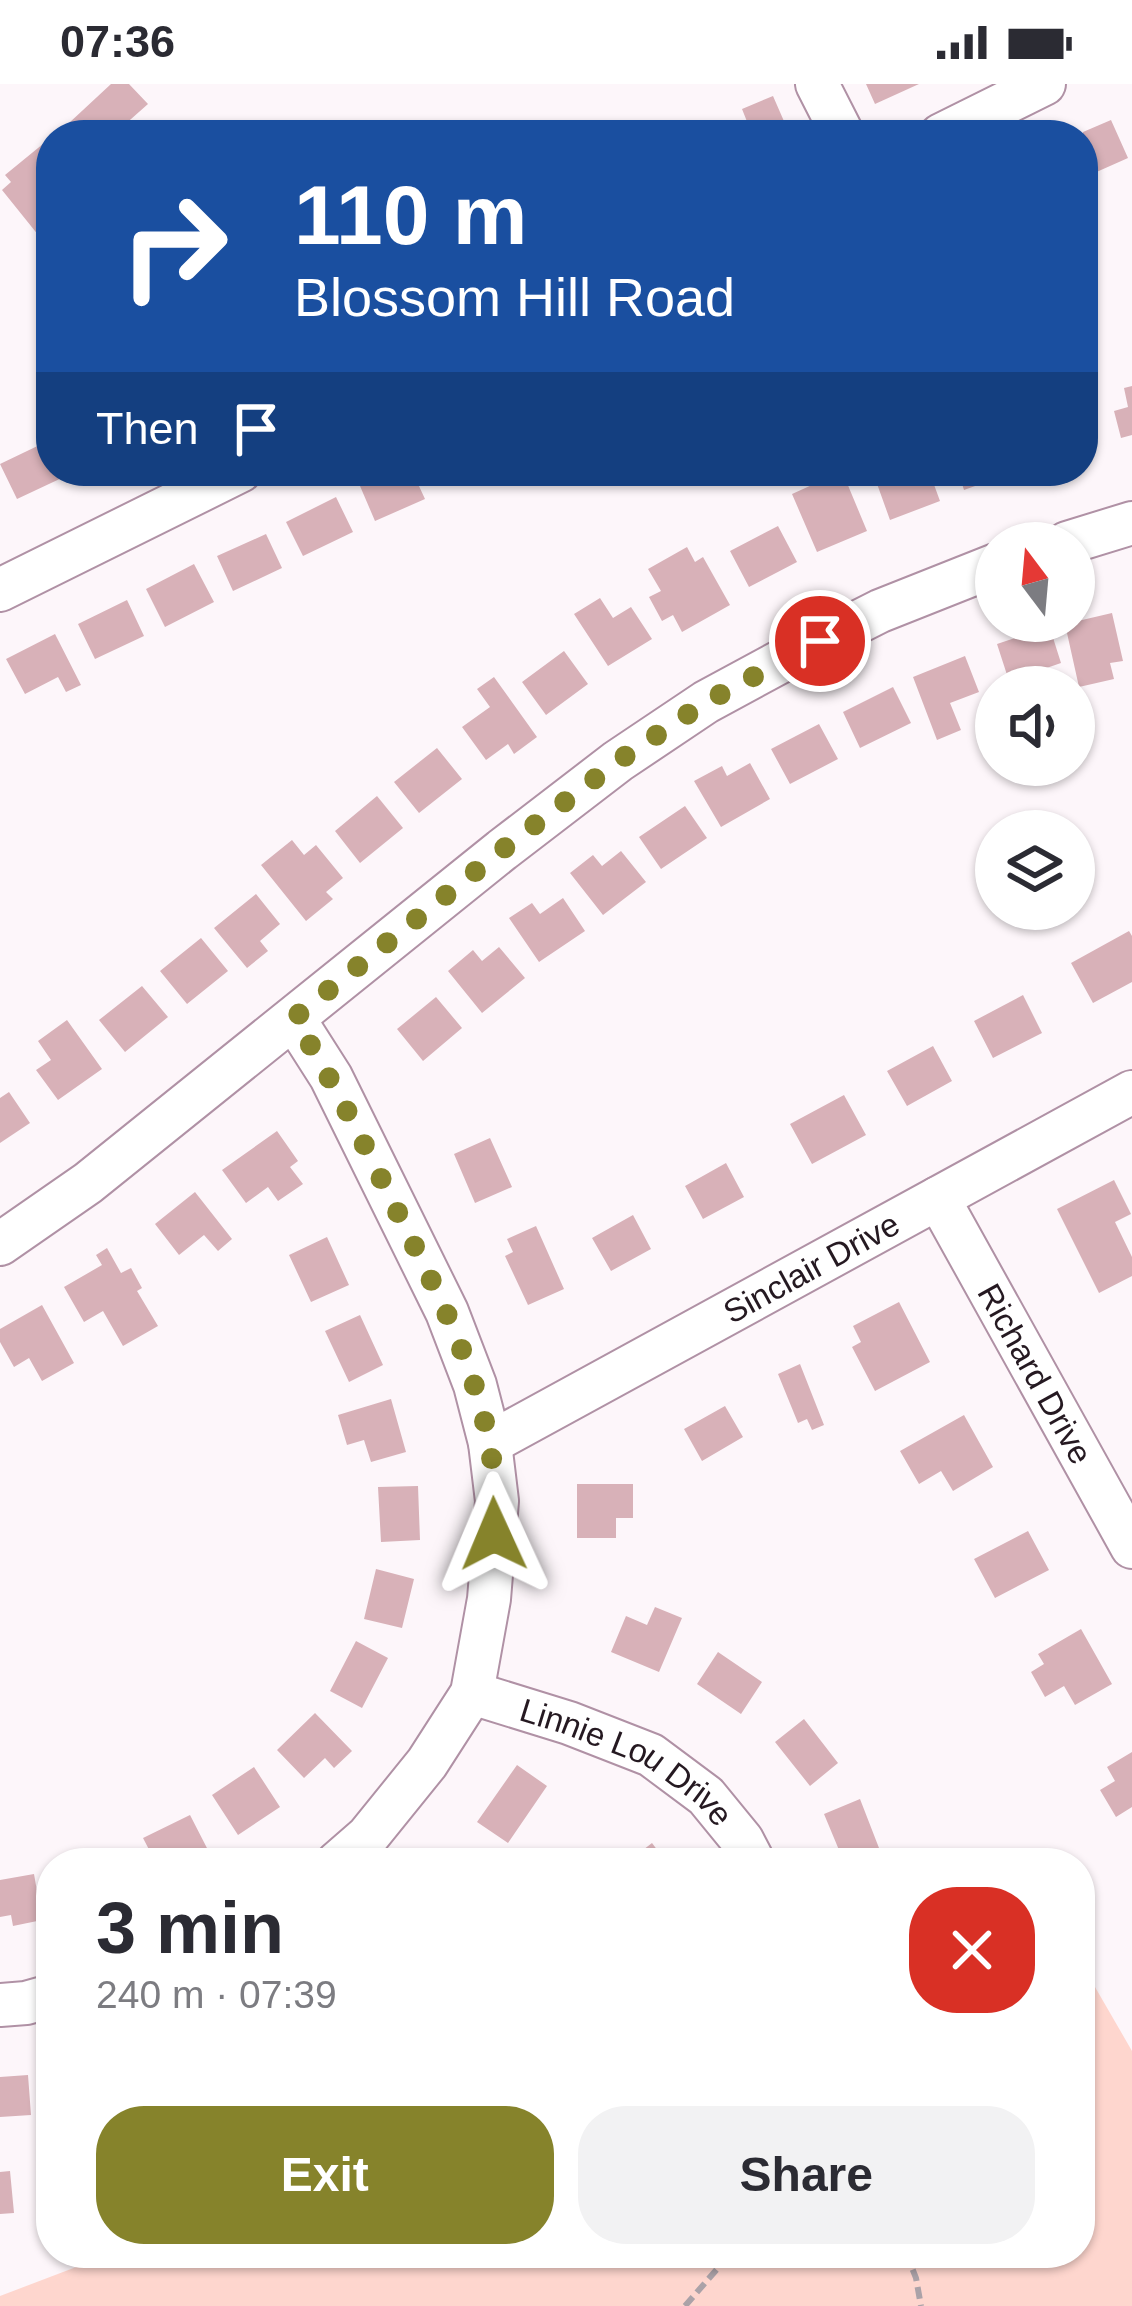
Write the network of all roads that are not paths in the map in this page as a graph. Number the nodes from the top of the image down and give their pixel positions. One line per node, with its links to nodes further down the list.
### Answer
1 (818, 84): 3 (street)
2 (1044, 84): 4 (street)
3 (836, 120)
4 (971, 120)
5 (210, 486): 9 (street)
6 (1132, 523): 7 (street)
7 (1095, 534)
8 (975, 573): 10 (street)
9 (0, 590)
10 (294, 1018): 13 (street); 14 (street)
11 (1132, 1092): 12 (street, Sinclair Drive)
12 (938, 1198): 14 (street, Sinclair Drive); 15 (street, Richard Drive)
13 (0, 1244)
14 (490, 1443): 16 (street)
15 (1132, 1547)
16 (472, 1693): 17 (street); 18 (street, Linnie Lou Drive)
17 (354, 1848)
18 (746, 1848)
19 (36, 2000): 20 (street)
20 (0, 2005)

